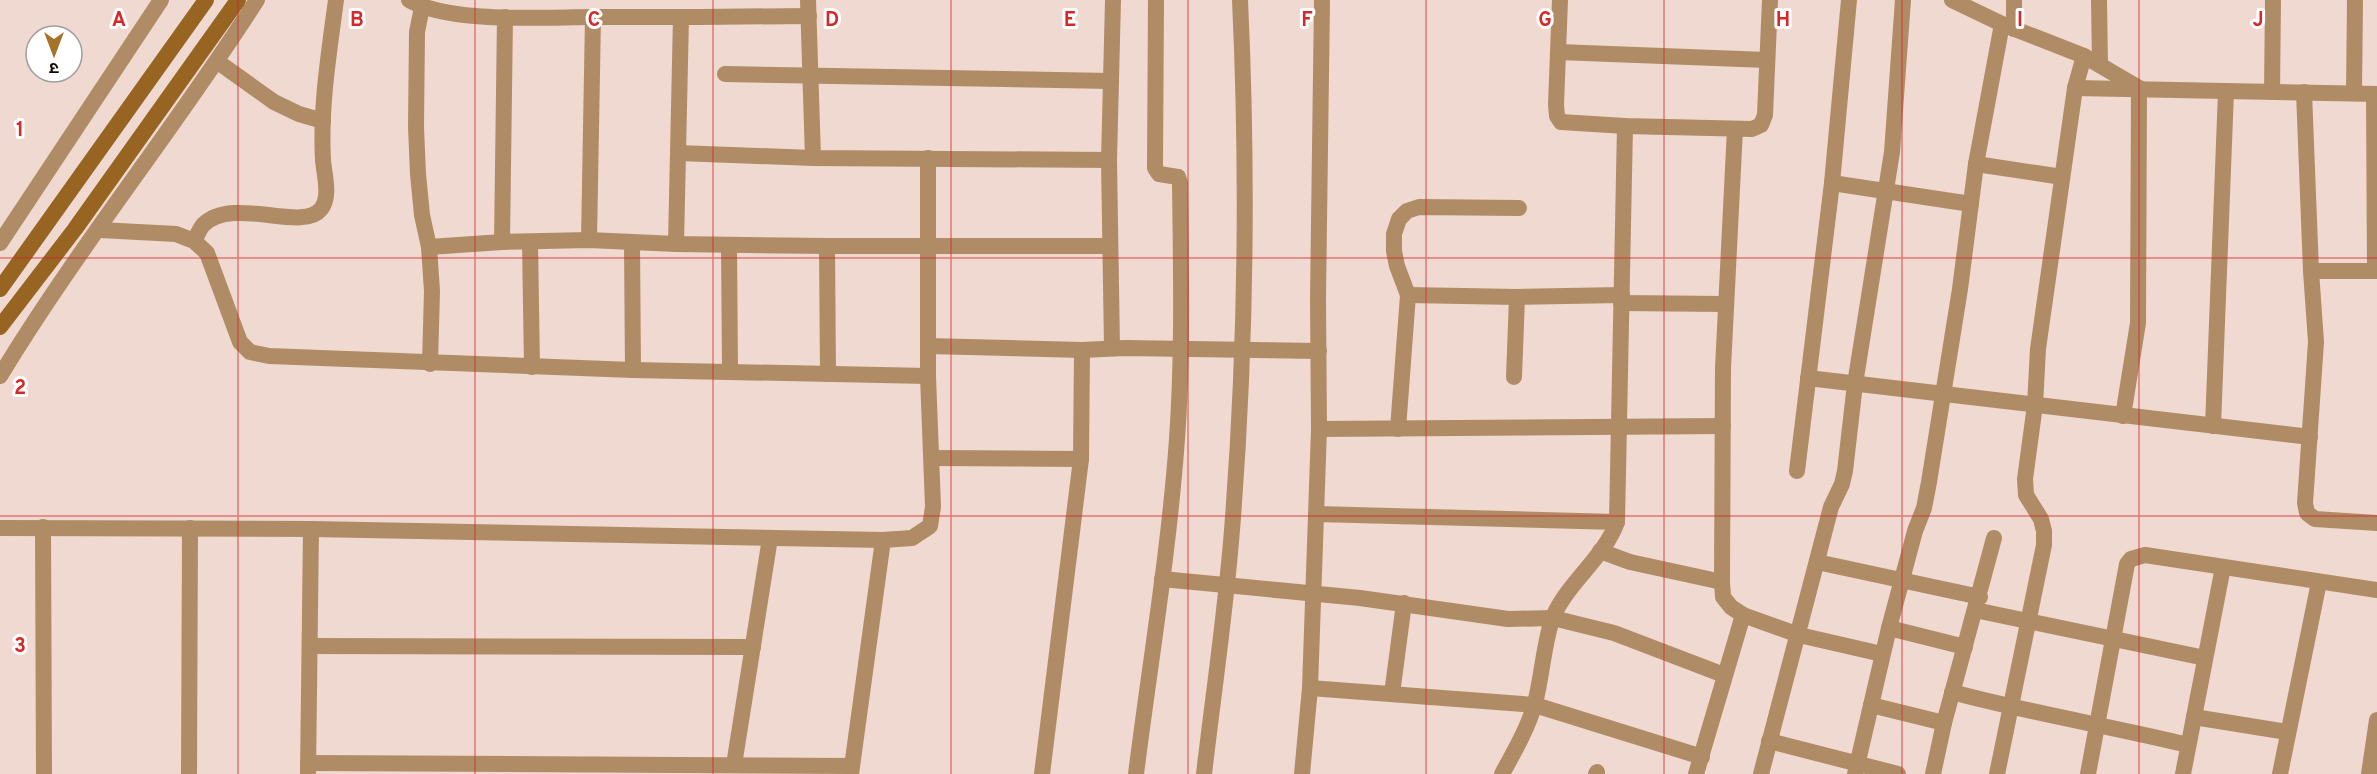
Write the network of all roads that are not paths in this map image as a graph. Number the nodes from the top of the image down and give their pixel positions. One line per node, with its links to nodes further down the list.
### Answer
1 (161, 0): 58 (street)
2 (206, 0): 68 (main road)
3 (237, 0): 73 (main road)
4 (257, 0): 28 (street)
5 (336, 0): 40 (street)
6 (1113, 0): 32 (street)
7 (1156, 0): 78 (street)
8 (1240, 0): 76 (street)
9 (1322, 0): 79 (street)
10 (1560, 0): 25 (street)
11 (1770, 0): 27 (street)
12 (1849, 0): 49 (street)
13 (1903, 0): 50 (street)
14 (1952, 0): 24 (street)
15 (2014, 0): 24 (street)
16 (2099, 0): 29 (street)
17 (2273, 0): 36 (street)
18 (2355, 0): 38 (street)
19 (416, 4): 21 (street); 64 (street)
20 (808, 8): 23 (street); 31 (street)
21 (505, 17): 22 (street); 56 (street)
22 (593, 17): 23 (street); 54 (street)
23 (681, 17): 43 (street)
24 (2008, 26): 26 (street); 47 (street)
25 (1558, 52): 27 (street); 41 (street)
26 (2084, 56): 29 (street); 33 (street)
27 (1767, 60): 42 (street)
28 (218, 62): 40 (street); 53 (street)
29 (2100, 65): 34 (street)
30 (725, 74): 31 (street)
31 (812, 75): 32 (street); 44 (street)
32 (1111, 81): 46 (street)
33 (2075, 88): 34 (street); 48 (street)
34 (2139, 88): 35 (street); 92 (street)
35 (2226, 92): 36 (street); 94 (street)
36 (2272, 92): 37 (street)
37 (2304, 92): 38 (street); 66 (street)
38 (2354, 93): 39 (street)
39 (2376, 94): 67 (street)
40 (323, 121): 55 (street)
41 (1625, 126): 42 (street); 71 (street)
42 (1735, 129): 72 (street)
43 (678, 153): 44 (street); 60 (street)
44 (813, 158): 45 (street)
45 (928, 158): 46 (street); 65 (street)
46 (1109, 160): 63 (street)
47 (1976, 164): 48 (street); 51 (street)
48 (2062, 177): 91 (street)
49 (1832, 183): 50 (street); 88 (street)
50 (1887, 191): 51 (street); 89 (street)
51 (1971, 204): 90 (street)
52 (1519, 207): 69 (street)
53 (100, 230): 55 (street); 85 (street)
54 (590, 240): 57 (street); 59 (street)
55 (194, 241): 80 (street)
56 (502, 242): 57 (street); 64 (street)
57 (530, 242): 81 (street)
58 (0, 243)
59 (632, 243): 60 (street); 82 (street)
60 (676, 244): 61 (street)
61 (729, 245): 62 (street); 83 (street)
62 (827, 246): 65 (street); 84 (street)
63 (1110, 246): 65 (street); 75 (street)
64 (429, 247): 80 (street)
65 (929, 248): 74 (street)
66 (2311, 271): 67 (street); 98 (street)
67 (2376, 271)
68 (0, 289)
69 (1408, 295): 70 (street); 97 (street)
70 (1517, 297): 71 (street); 87 (street)
71 (1622, 299): 72 (street); 95 (street)
72 (1725, 304): 93 (street)
73 (0, 327)
74 (928, 346): 77 (street); 86 (street)
75 (1112, 348): 77 (street); 78 (street)
76 (1242, 349): 78 (street); 79 (street); 119 (street)
77 (1082, 350): 100 (street)
78 (1180, 350): 115 (street)
79 (1319, 351): 96 (street)
80 (430, 364): 81 (street)
81 (531, 367): 82 (street)
82 (633, 370): 83 (street)
83 (730, 371): 84 (street)
84 (828, 374): 86 (street)
85 (0, 376)
86 (928, 376): 99 (street)
87 (1514, 377)
88 (1808, 378): 89 (street); 101 (street)
89 (1855, 384): 90 (street); 113 (street)
90 (1944, 394): 91 (street); 116 (street)
91 (2035, 405): 92 (street); 126 (street)
92 (2123, 416): 94 (street)
93 (1723, 426): 95 (street); 117 (street)
94 (2213, 426): 98 (street)
95 (1619, 427): 97 (street); 103 (street)
96 (1319, 429): 97 (street); 102 (street)
97 (1398, 429)
98 (2310, 437): 104 (street)
99 (933, 458): 100 (street); 111 (street)
100 (1081, 459): 157 (street)
101 (1797, 471)
102 (1316, 514): 103 (street); 121 (street)
103 (1617, 522): 112 (street)
104 (2377, 523)
105 (43, 527): 106 (street); 107 (street); 155 (street)
106 (0, 528)
107 (190, 528): 108 (street); 156 (street)
108 (312, 529): 109 (street); 130 (street)
109 (770, 538): 111 (street); 131 (street)
110 (1994, 538): 123 (street)
111 (883, 540): 154 (street)
112 (1600, 551): 117 (street); 125 (street)
113 (1818, 562): 116 (street); 128 (street)
114 (2223, 567): 118 (street); 129 (street); 134 (street)
115 (1162, 579): 119 (street); 158 (street)
116 (1903, 581): 123 (street); 127 (street)
117 (1722, 582): 124 (street)
118 (2319, 582): 120 (street); 146 (street)
119 (1227, 586): 121 (street); 159 (street)
120 (2377, 590)
121 (1312, 594): 122 (street); 136 (street)
122 (1404, 603): 125 (street); 138 (street)
123 (1977, 603): 126 (street); 132 (street)
124 (1743, 615): 128 (street); 135 (street)
125 (1553, 618): 135 (street); 139 (street)
126 (2028, 621): 129 (street); 141 (street)
127 (1889, 628): 132 (street); 133 (street)
128 (1799, 635): 133 (street); 147 (street)
129 (2113, 640): 134 (street); 145 (street)
130 (310, 646): 131 (street); 151 (street)
131 (753, 647): 150 (street)
132 (1965, 647): 137 (street)
133 (1882, 654): 140 (street)
134 (2205, 658): 142 (street)
135 (1724, 675): 149 (street)
136 (1310, 688): 138 (street); 160 (street)
137 (1952, 692): 141 (street); 144 (street)
138 (1392, 694): 139 (street)
139 (1534, 705): 149 (street); 161 (street)
140 (1870, 705): 144 (street); 153 (street)
141 (2010, 708): 145 (street); 166 (street)
142 (2194, 717): 146 (street); 148 (street)
143 (2377, 720): 170 (street)
144 (1944, 723): 165 (street)
145 (2097, 724): 148 (street); 167 (street)
146 (2287, 732): 169 (street)
147 (1769, 741): 153 (street); 163 (street)
148 (2188, 745): 168 (street)
149 (1701, 757): 162 (street)
150 (734, 765): 152 (street); 154 (street)
151 (308, 768): 152 (street)
152 (450, 769)
153 (1856, 769): 164 (street)
154 (852, 770)
155 (44, 774)
156 (189, 774)
157 (1042, 774)
158 (1137, 774)
159 (1204, 774)
160 (1302, 774)
161 (1502, 774)
162 (1696, 774)
163 (1761, 774)
164 (1898, 774)
165 (1934, 774)
166 (1997, 774)
167 (2088, 774)
168 (2182, 774)
169 (2280, 774)
170 (2369, 774)

